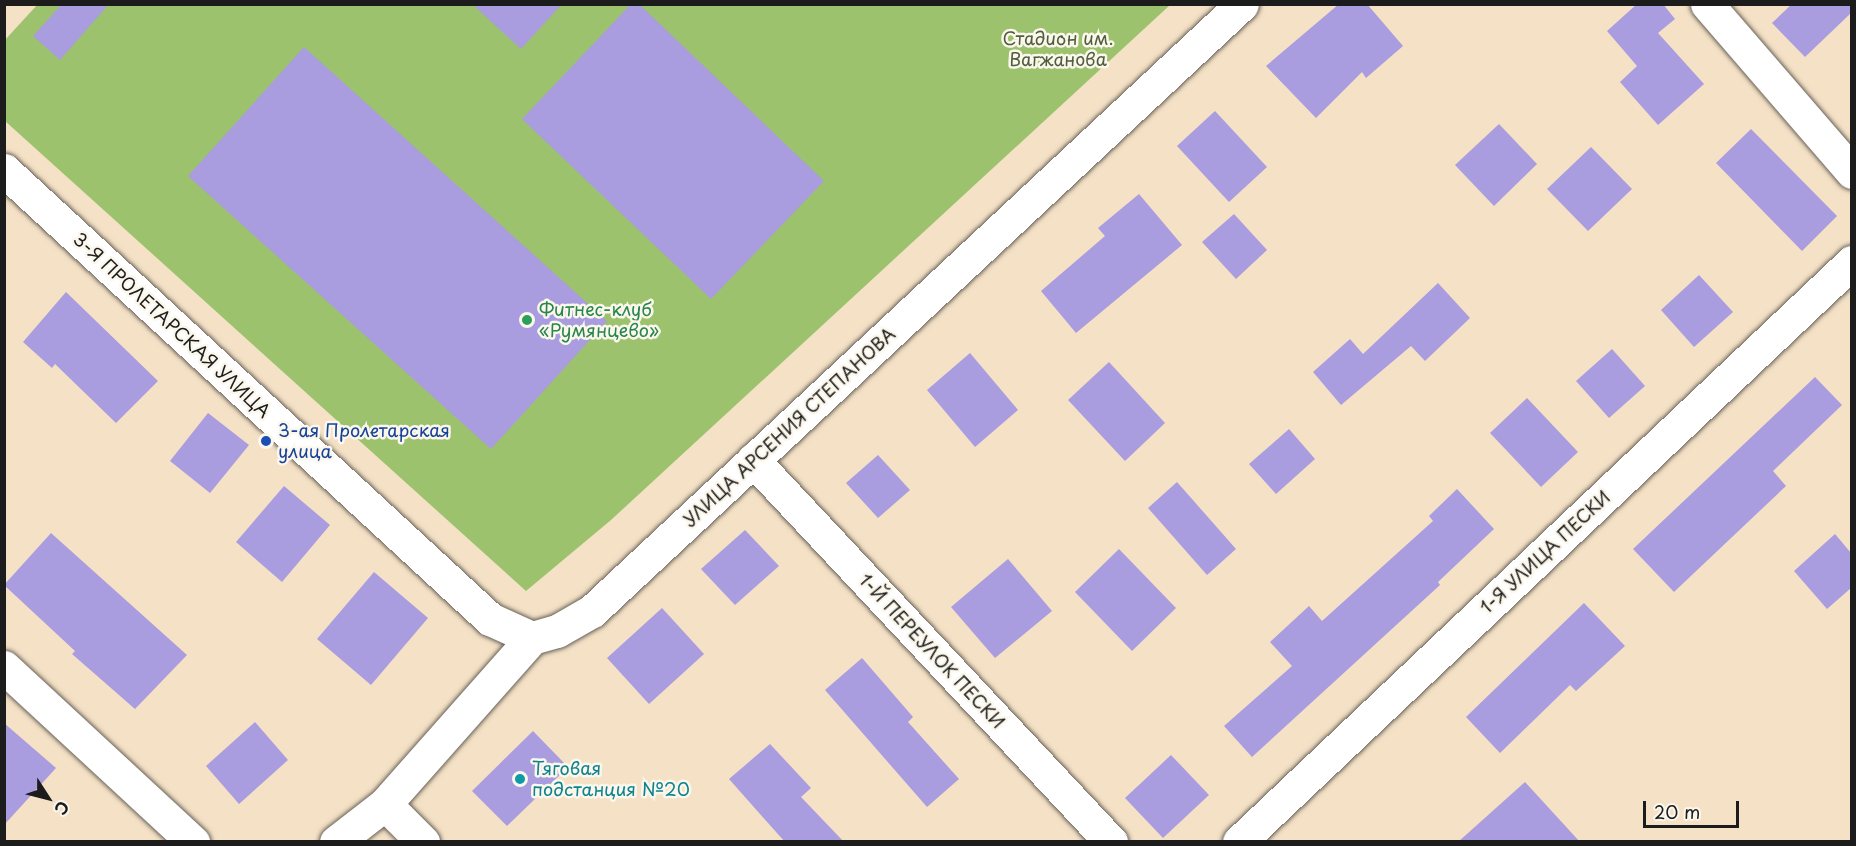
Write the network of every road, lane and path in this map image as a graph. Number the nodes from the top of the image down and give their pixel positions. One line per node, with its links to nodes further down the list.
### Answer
1 (1242, 4): 6 (street, УЛИЦА АРСЕНИЯ СТЕПАНОВА)
2 (1707, 4): 4 (street)
3 (4, 170): 7 (street, 3-Я ПРОЛЕТАРСКАЯ УЛИЦА)
4 (1851, 172)
5 (1851, 262): 14 (street, 1-Я УЛИЦА ПЕСКИ)
6 (753, 460): 7 (street, УЛИЦА АРСЕНИЯ СТЕПАНОВА); 13 (street, 1-Й ПЕРЕУЛОК ПЕСКИ)
7 (532, 638): 9 (street)
8 (4, 667): 10 (street)
9 (385, 804): 11 (street); 12 (street)
10 (193, 842)
11 (336, 842)
12 (423, 842)
13 (1111, 842)
14 (1239, 842)

